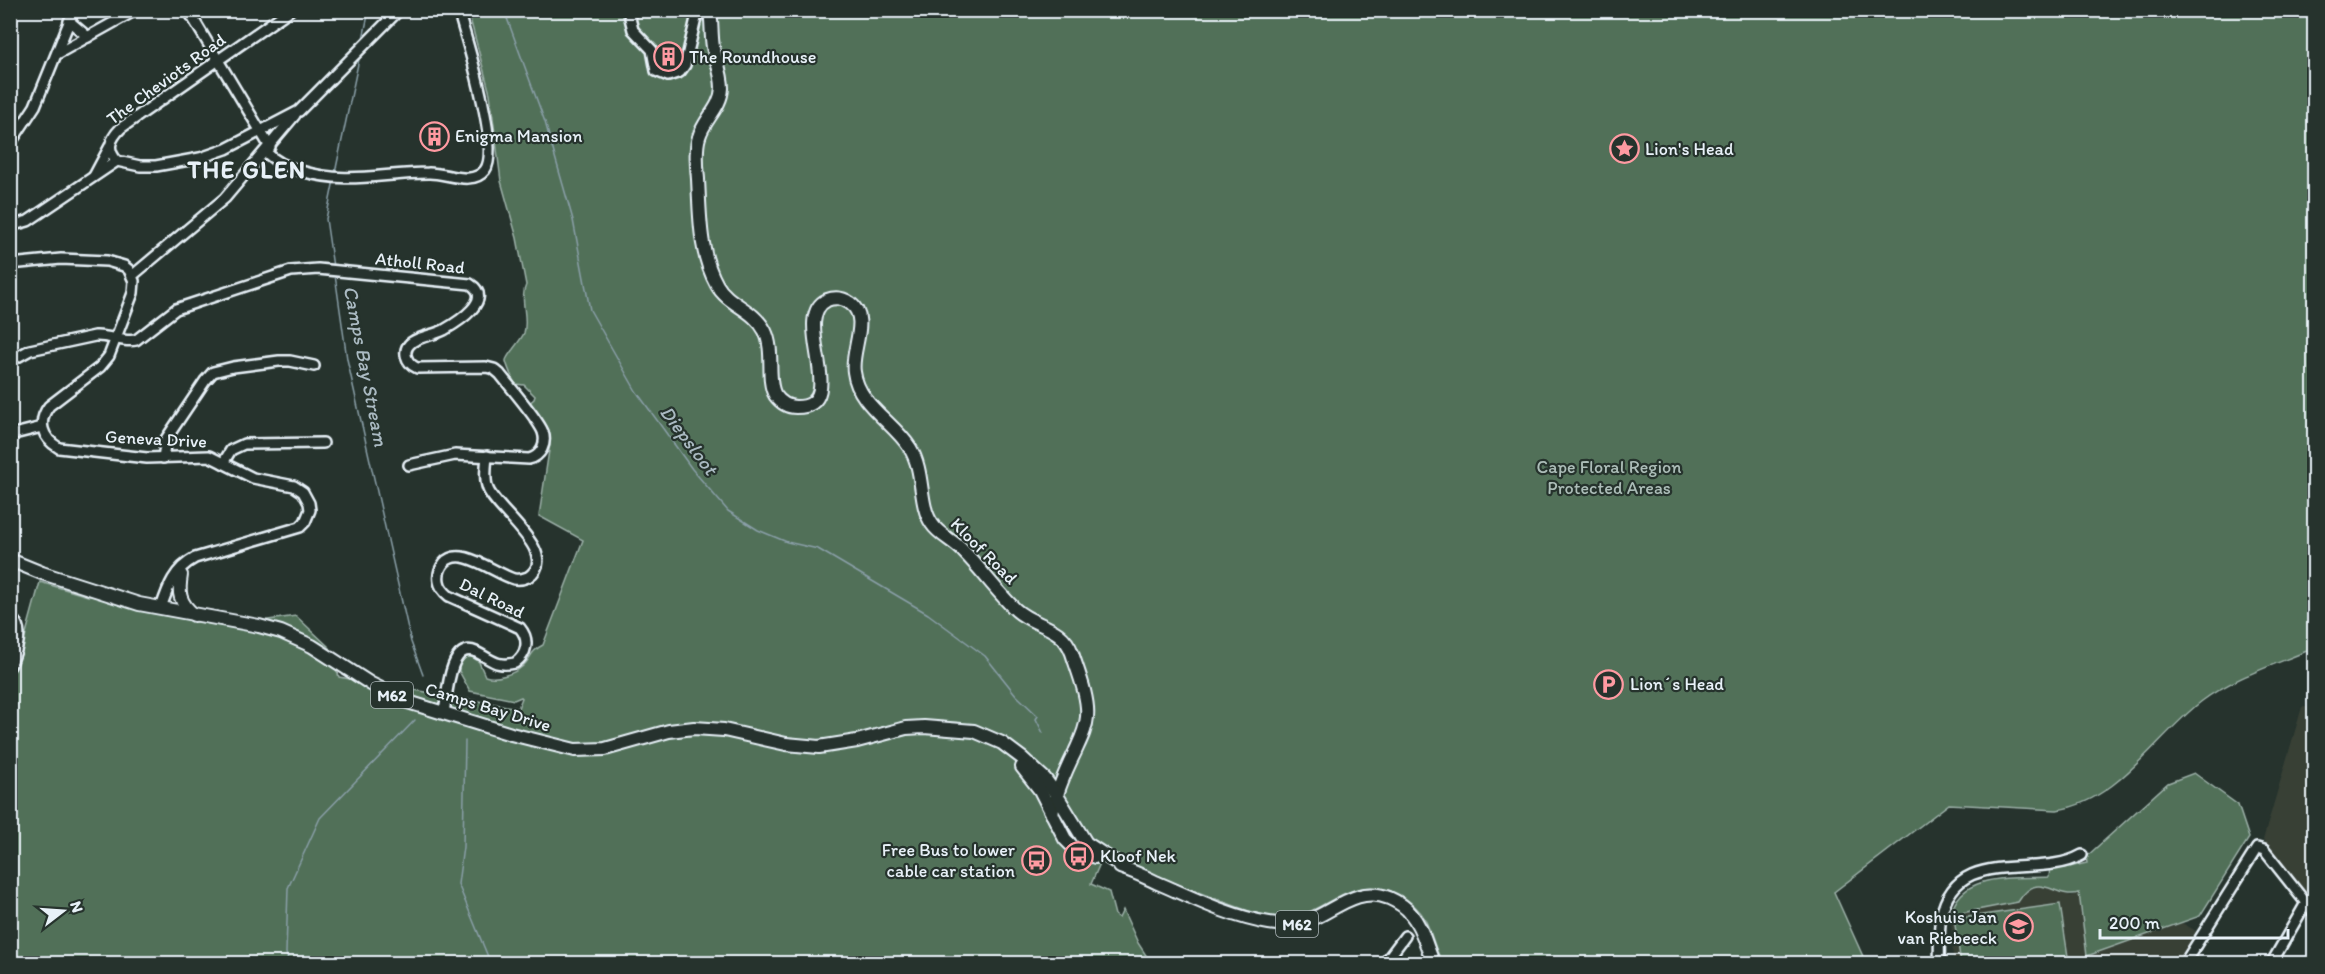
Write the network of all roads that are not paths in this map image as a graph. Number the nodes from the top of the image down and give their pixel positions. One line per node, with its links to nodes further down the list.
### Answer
1 (74, 10): 10 (street)
2 (136, 10): 11 (street)
3 (188, 10): 13 (street)
4 (290, 10): 13 (street, The Cheviots Road)
5 (399, 10): 14 (street)
6 (458, 10): 18 (street)
7 (628, 10): 8 (street)
8 (698, 10)
9 (710, 10): 43 (main road, Kloof Road)
10 (69, 21): 11 (street); 12 (street)
11 (88, 37): 12 (street)
12 (56, 54): 16 (street)
13 (217, 61): 15 (street); 17 (street, The Cheviots Road)
14 (298, 111): 15 (street); 18 (street)
15 (260, 132): 18 (street); 19 (street)
16 (10, 144)
17 (110, 146): 19 (street, The Cheviots Road); 20 (street)
18 (268, 149): 23 (street)
19 (117, 161): 20 (street)
20 (93, 176): 21 (street)
21 (10, 226)
22 (10, 264): 23 (street)
23 (132, 276): 24 (street)
24 (117, 338): 25 (street, Atholl Road); 27 (street); 30 (street, Atholl Road)
25 (10, 361)
26 (314, 366): 31 (street)
27 (42, 427): 28 (street); 31 (street, Geneva Drive)
28 (10, 435)
29 (323, 443): 32 (street)
30 (487, 456): 33 (street, Atholl Road); 41 (street, Dal Road)
31 (163, 458): 32 (street, Geneva Drive)
32 (223, 463): 34 (street, Geneva Drive)
33 (409, 465)
34 (205, 555): 36 (street, Geneva Drive); 37 (street, Geneva Drive)
35 (10, 560): 37 (main road, Camps Bay Drive / M62)
36 (182, 574): 37 (street, Geneva Drive); 38 (main road)
37 (165, 609): 38 (main road, Camps Bay Drive / M62)
38 (195, 615): 41 (main road, Camps Bay Drive / M62)
39 (10, 622): 40 (street)
40 (10, 666)
41 (444, 713): 42 (main road, Camps Bay Drive / M62)
42 (941, 728): 43 (main road, Camps Bay Drive / M62); 45 (main road, Camps Bay Drive / M62)
43 (1056, 794): 44 (main road, Camps Bay Drive / M62); 45 (main road)
44 (1067, 813): 45 (main road); 46 (main road, M62)
45 (1054, 817): 47 (main road, M62)
46 (1074, 825): 47 (main road); 49 (main road, M62)
47 (1065, 839): 49 (main road, M62)
48 (2082, 855): 55 (street)
49 (1126, 869): 54 (main road, M62)
50 (2306, 903): 51 (street); 56 (street); 57 (street)
51 (2314, 913)
52 (1405, 936): 53 (street)
53 (1384, 963)
54 (1434, 963)
55 (1939, 963)
56 (2184, 963)
57 (2271, 963)

